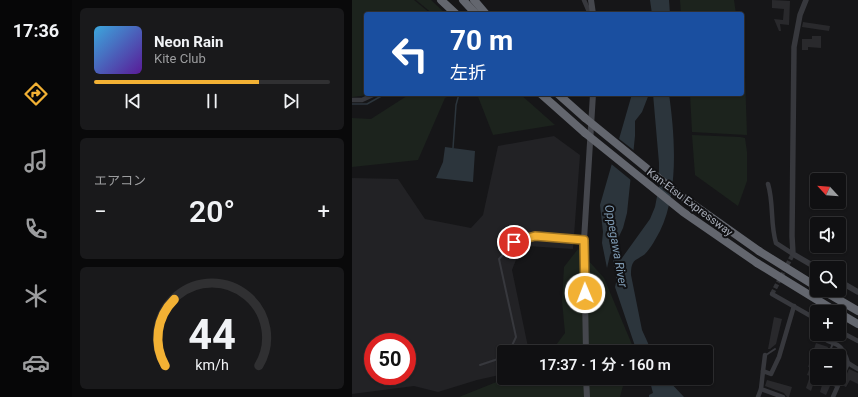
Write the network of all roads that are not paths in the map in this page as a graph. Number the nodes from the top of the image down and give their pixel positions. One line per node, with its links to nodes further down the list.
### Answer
1 (441, 0): 8 (highway)
2 (449, 0): 9 (highway)
3 (463, 0): 10 (highway)
4 (474, 0): 11 (highway)
5 (584, 0): 12 (street)
6 (591, 0): 13 (main road)
7 (806, 0): 23 (street)
8 (454, 12)
9 (461, 12)
10 (474, 12)
11 (484, 12)
12 (590, 12)
13 (591, 12)
14 (371, 96): 19 (street)
15 (543, 96): 30 (highway, Kan-Etsu Expressway, bridge)
16 (560, 96): 20 (highway, Kan-Etsu Expressway)
17 (565, 96): 20 (highway)
18 (593, 96): 22 (main road)
19 (352, 100)
20 (576, 110): 25 (highway, Kan-Etsu Expressway, bridge)
21 (768, 184): 23 (street)
22 (584, 240): 39 (lane); 40 (main road)
23 (793, 254): 24 (street)
24 (810, 264)
25 (810, 283)
26 (846, 285): 27 (street)
27 (858, 292)
28 (772, 294): 31 (street)
29 (834, 297): 32 (highway)
30 (826, 305)
31 (794, 306): 33 (street); 48 (street)
32 (858, 311)
33 (810, 315)
34 (846, 317): 35 (highway, Kan-Etsu Expressway)
35 (858, 324)
36 (846, 335): 37 (street)
37 (858, 341)
38 (833, 342): 42 (lane); 45 (street)
39 (512, 345)
40 (586, 345)
41 (775, 349): 43 (lane)
42 (830, 349)
43 (765, 355): 48 (street)
44 (497, 359): 46 (lane)
45 (848, 363): 47 (street); 51 (street)
46 (480, 365)
47 (858, 369)
48 (763, 372): 52 (street)
49 (586, 385): 53 (main road)
50 (835, 385): 51 (lane)
51 (838, 386): 56 (street)
52 (761, 389): 54 (street); 55 (street)
53 (587, 397)
54 (758, 397)
55 (783, 397)
56 (832, 397)

